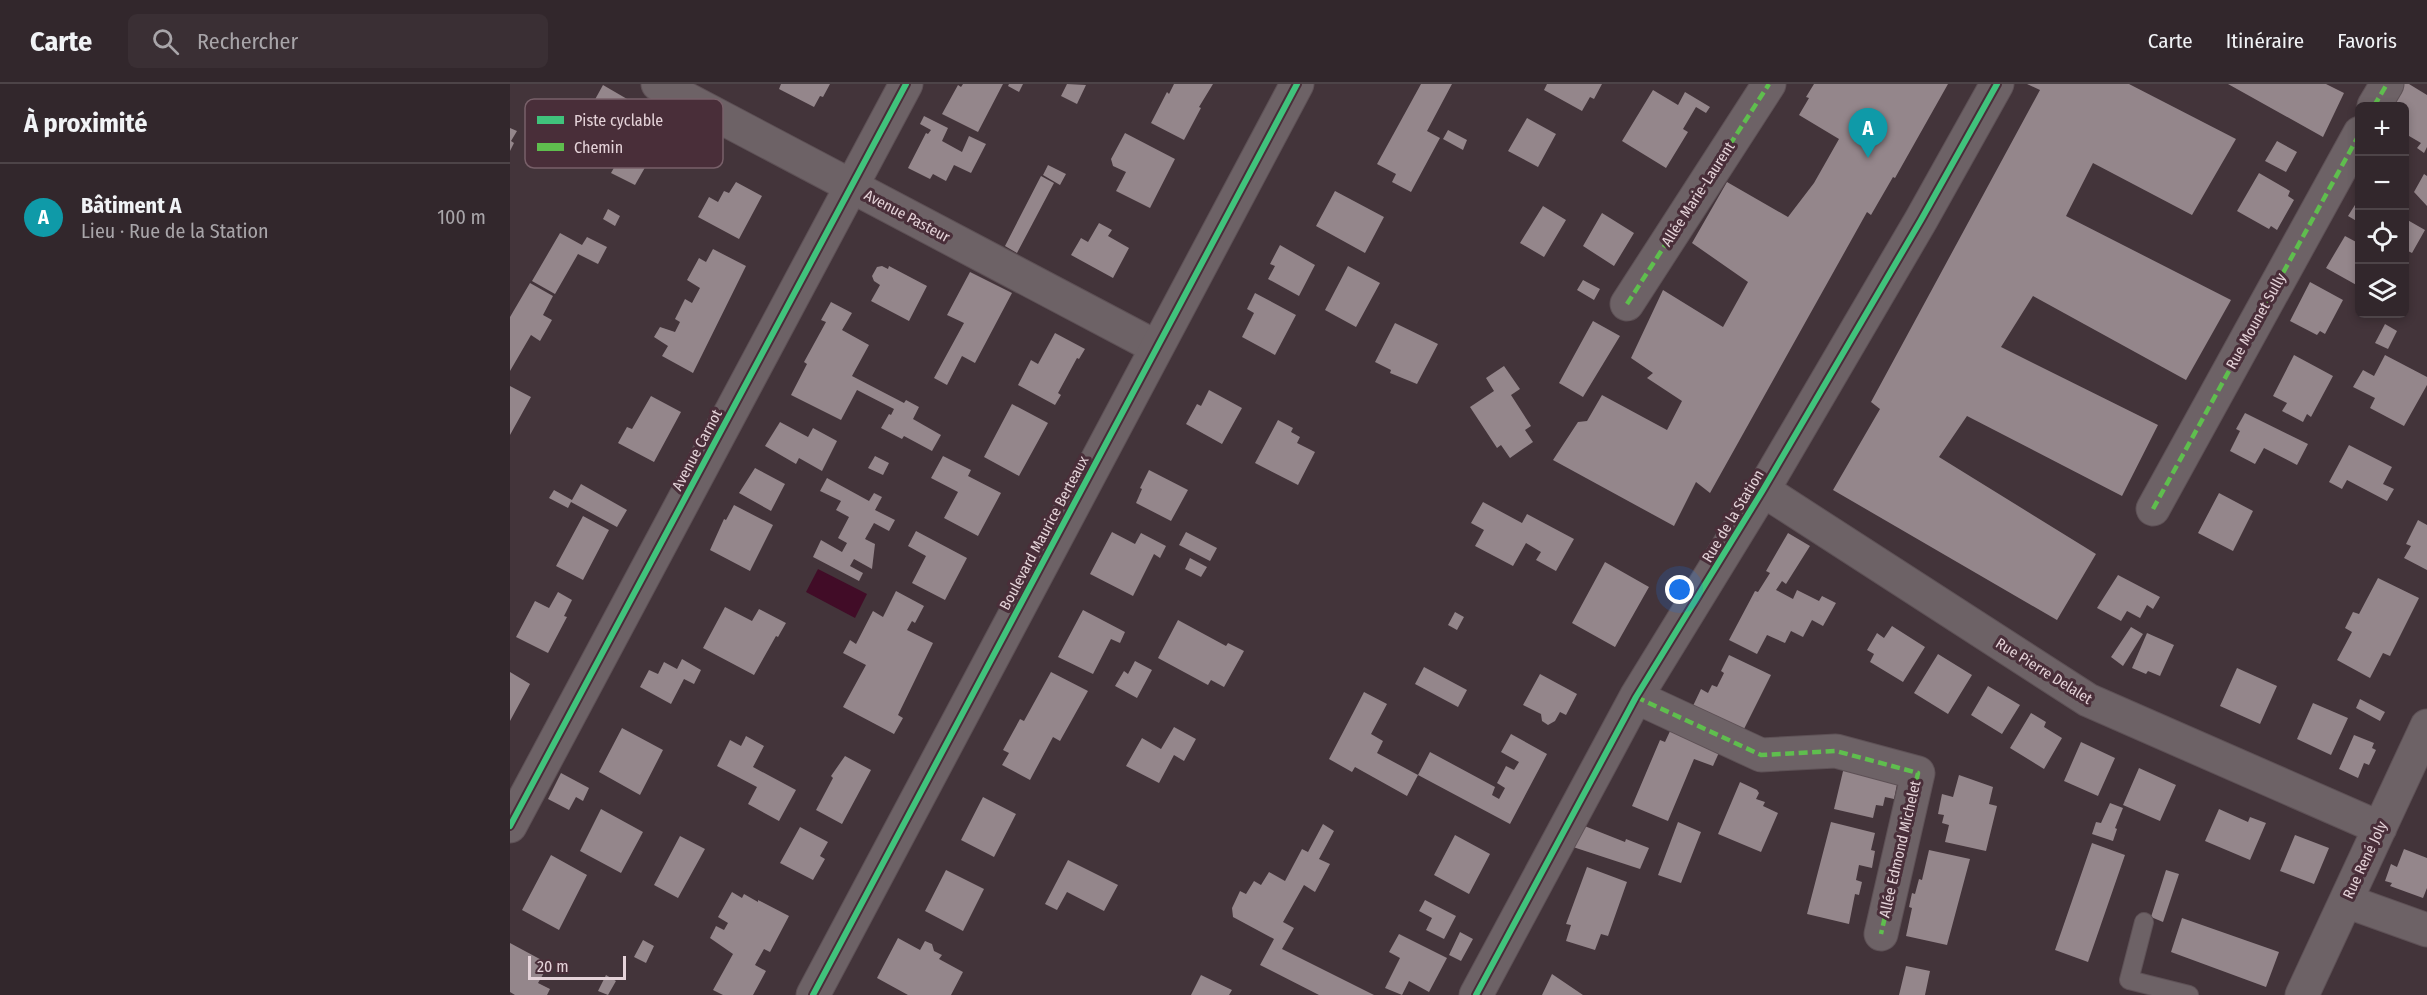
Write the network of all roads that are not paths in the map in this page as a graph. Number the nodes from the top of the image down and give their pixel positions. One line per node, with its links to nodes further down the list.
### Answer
1 (658, 84): 7 (street, Avenue Pasteur)
2 (906, 84): 11 (street, Avenue Carnot)
3 (1296, 84): 13 (street, Boulevard Maurice Berteaux)
4 (1769, 84): 12 (street, Allée Marie-Laurent)
5 (1997, 84): 14 (street, Rue de la Station)
6 (2387, 84): 8 (street)
7 (686, 99)
8 (2376, 102)
9 (723, 119): 11 (street, Avenue Pasteur)
10 (2355, 143): 15 (street, Rue Mounet Sully)
11 (851, 187): 13 (street, Avenue Pasteur); 18 (street, Avenue Carnot)
12 (1627, 304)
13 (1155, 347): 24 (street, Boulevard Maurice Berteaux)
14 (1763, 490): 16 (street, Rue de la Station); 19 (street, Rue Pierre Delalet)
15 (2153, 509)
16 (1636, 697): 23 (street, Allée Edmond Michelet); 25 (street, Rue de la Station)
17 (2427, 726): 19 (street, Rue René Joly)
18 (510, 826)
19 (2380, 828): 20 (street, Rue René Joly)
20 (2346, 901): 22 (street); 27 (street, Rue René Joly)
21 (2144, 922): 26 (lane)
22 (2427, 930)
23 (1881, 934)
24 (816, 994)
25 (1476, 995)
26 (2189, 995)
27 (2302, 995)

